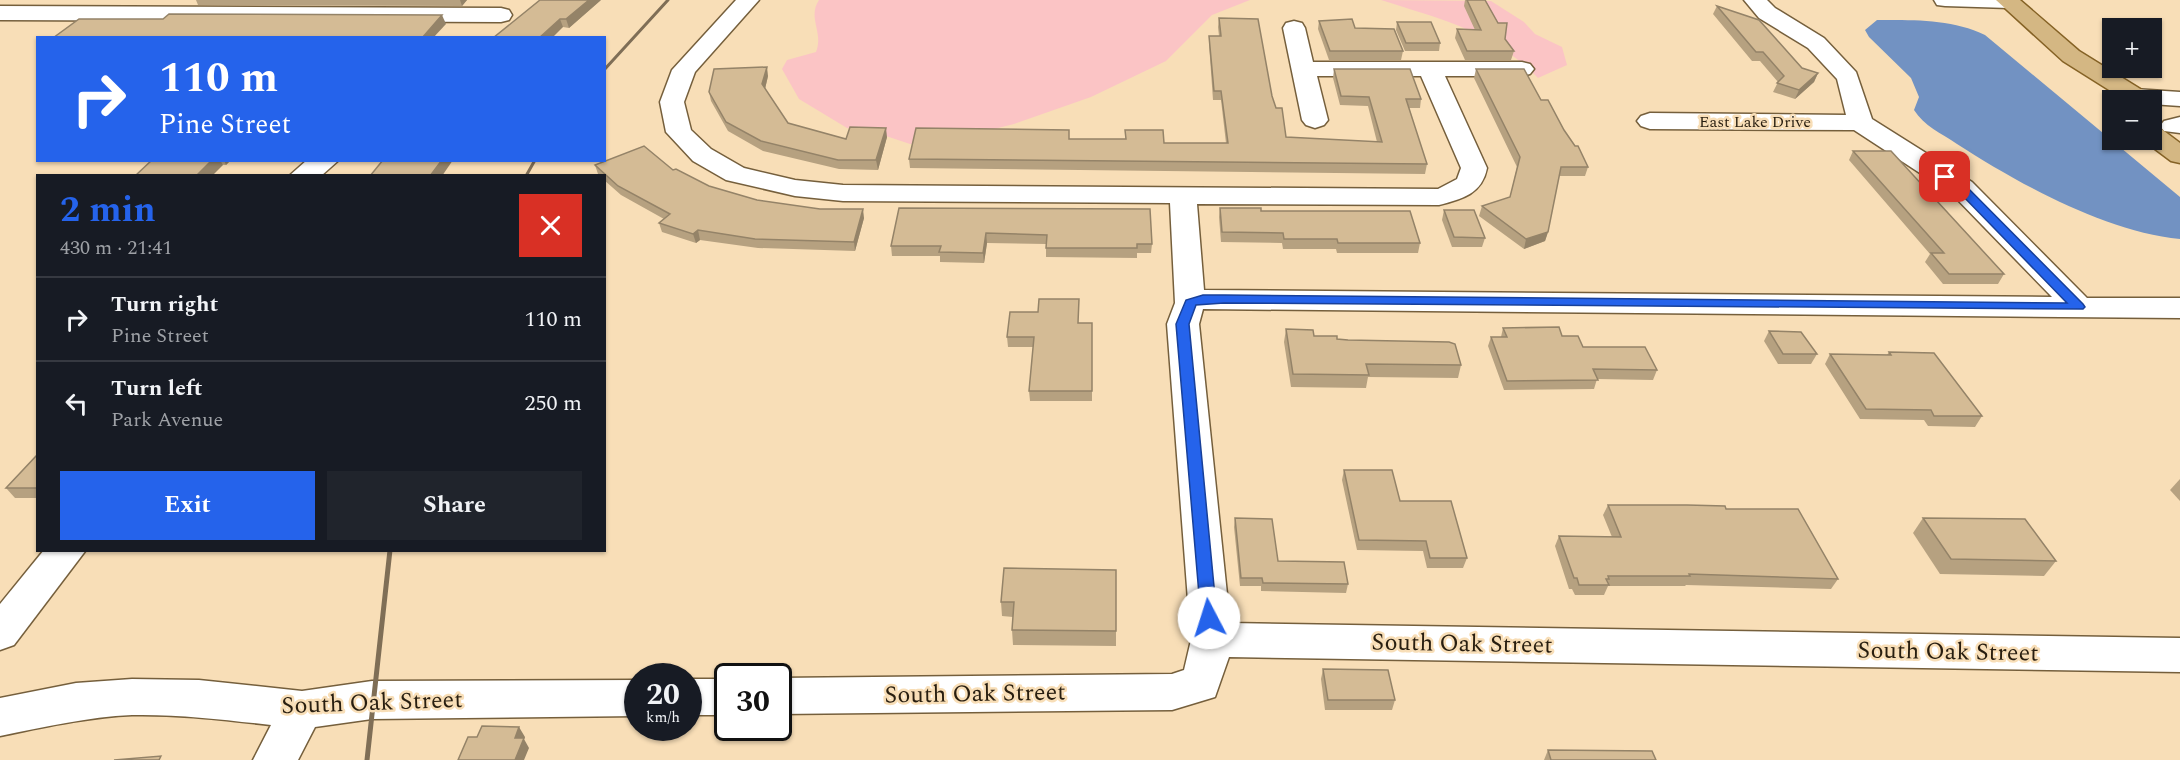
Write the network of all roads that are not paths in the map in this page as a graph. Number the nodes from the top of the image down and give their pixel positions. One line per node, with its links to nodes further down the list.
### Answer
1 (24, 0): 8 (street)
2 (167, 0): 9 (street)
3 (520, 0): 10 (street)
4 (748, 0): 26 (street)
5 (1755, 0): 21 (street)
6 (1945, 0): 7 (street)
7 (2008, 1): 16 (main road)
8 (1, 14): 9 (street)
9 (148, 14): 10 (street)
10 (501, 15): 12 (street)
11 (1294, 28): 13 (street)
12 (479, 36)
13 (1304, 69): 14 (street); 19 (street)
14 (1430, 69): 15 (street); 26 (street)
15 (1522, 69)
16 (2102, 94)
17 (2180, 99): 18 (street)
18 (2162, 100)
19 (1315, 120)
20 (1650, 121): 21 (street, East Lake Drive)
21 (1860, 123): 28 (street)
22 (2171, 129): 23 (main road)
23 (2180, 155)
24 (323, 162): 25 (street)
25 (305, 174)
26 (1183, 196): 27 (street)
27 (1190, 303): 28 (street); 32 (street)
28 (2079, 307): 29 (street)
29 (2180, 308)
30 (65, 552): 31 (street)
31 (0, 633)
32 (1211, 640): 33 (street, South Oak Street); 34 (street, South Oak Street)
33 (2180, 655)
34 (792, 696)
35 (624, 698): 36 (street, South Oak Street)
36 (302, 710): 37 (street, South Oak Street); 38 (street)
37 (0, 717)
38 (275, 760)

